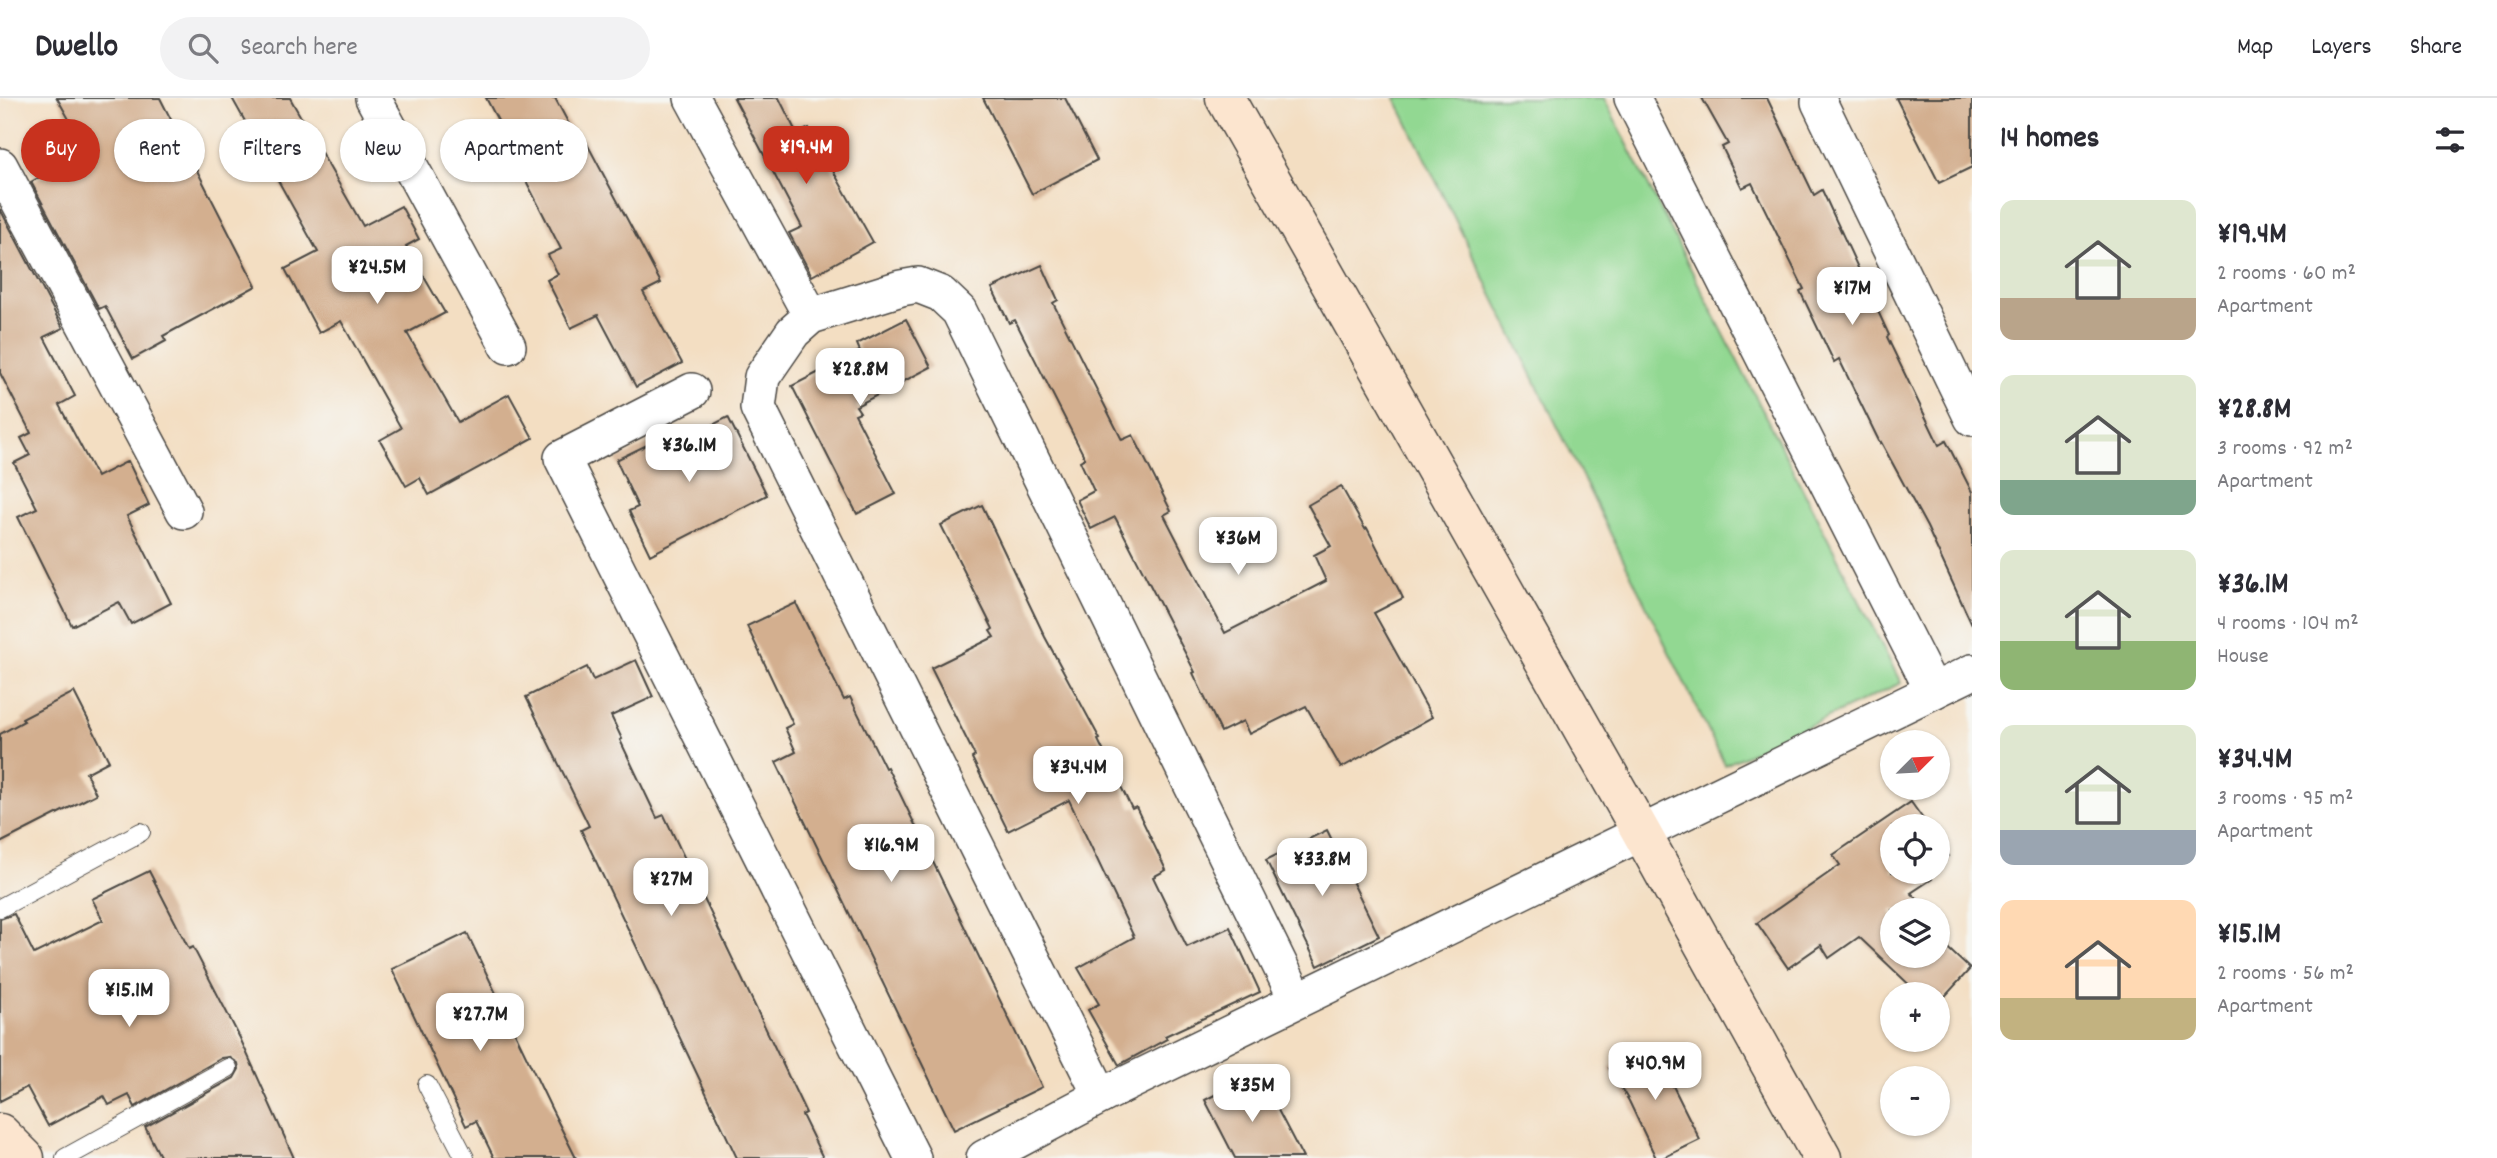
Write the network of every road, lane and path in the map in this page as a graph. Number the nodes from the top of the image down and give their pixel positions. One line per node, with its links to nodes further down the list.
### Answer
1 (373, 98): 8 (street)
2 (692, 98): 7 (street)
3 (1225, 98): 15 (street)
4 (1632, 98): 13 (street)
5 (1819, 102): 10 (street)
6 (0, 166): 11 (street)
7 (811, 316): 17 (street); 20 (street)
8 (508, 345)
9 (692, 391): 25 (street)
10 (1972, 418)
11 (184, 511)
12 (1972, 672): 13 (street)
13 (1933, 691): 15 (street)
14 (141, 832): 16 (lane)
15 (1642, 832): 17 (street); 27 (street)
16 (0, 908)
17 (1297, 1000): 20 (street)
18 (228, 1068): 23 (lane)
19 (428, 1085): 24 (lane)
20 (1101, 1096): 26 (street)
21 (0, 1133): 22 (street)
22 (25, 1158)
23 (65, 1158)
24 (465, 1158)
25 (913, 1158)
26 (984, 1158)
27 (1822, 1158)

